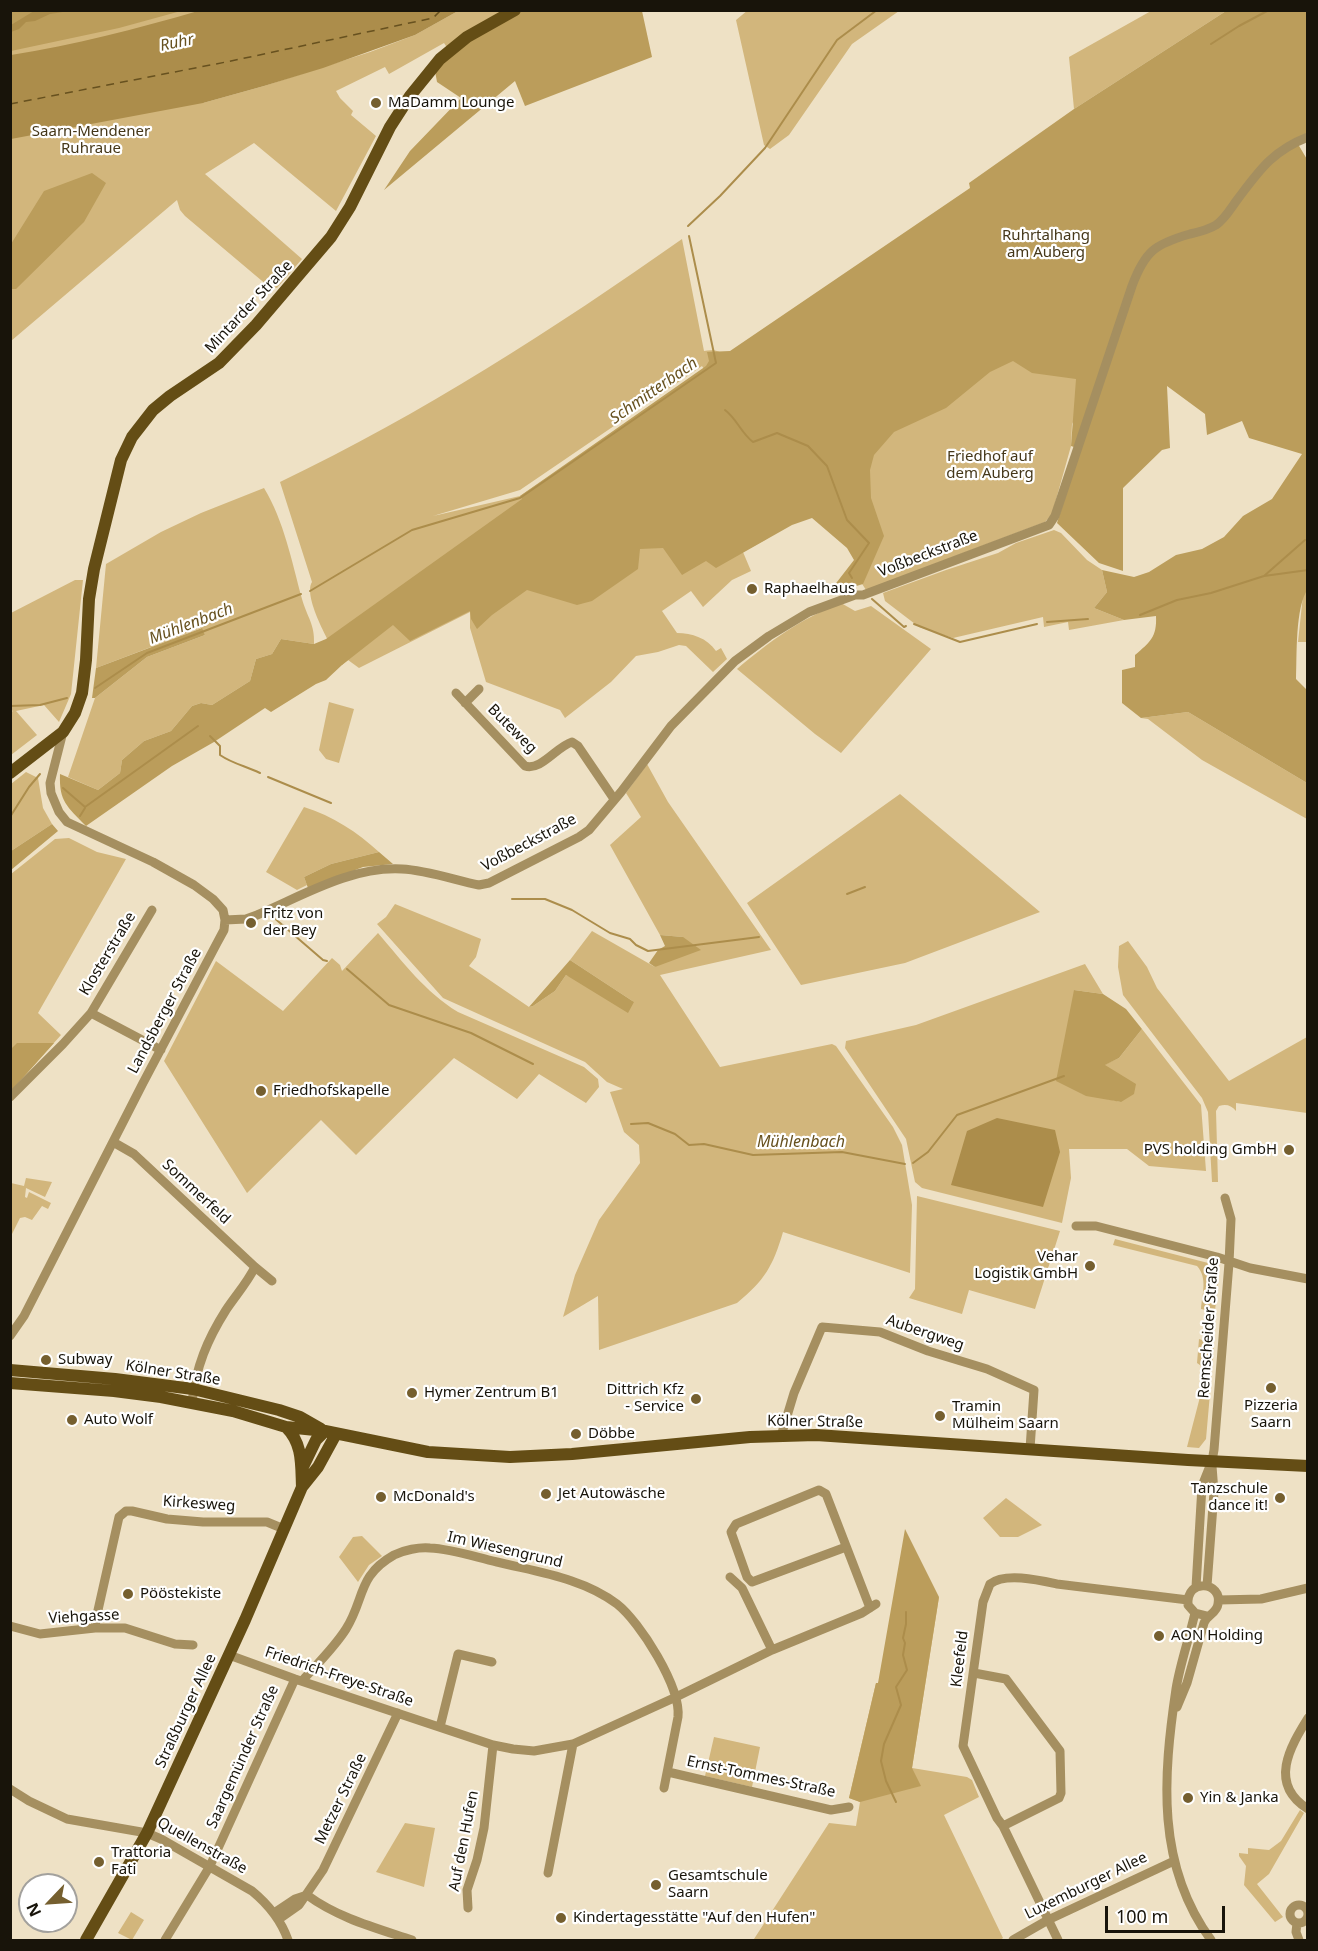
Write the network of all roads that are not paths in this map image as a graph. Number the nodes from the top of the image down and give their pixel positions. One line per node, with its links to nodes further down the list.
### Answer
1 (515, 10): 6 (main road, Mintarder Straße)
2 (1308, 137): 10 (street, Voßbeckstraße)
3 (479, 689): 5 (street, Buteweg)
4 (456, 693): 5 (street, Buteweg)
5 (465, 703): 10 (street, Buteweg)
6 (63, 732): 7 (main road, Mintarder Straße); 8 (street)
7 (43, 749): 8 (street); 9 (main road, Mintarder Straße)
8 (53, 767): 12 (street)
9 (10, 773)
10 (614, 799): 12 (street, Voßbeckstraße)
11 (152, 910): 13 (street, Klosterstraße)
12 (225, 920): 14 (street, Landsberger Straße)
13 (91, 1013): 14 (street, Klosterstraße); 15 (street, Klosterstraße)
14 (161, 1050): 16 (street, Landsberger Straße)
15 (10, 1097)
16 (113, 1142): 20 (street, Sommerfeld); 23 (street, Landsberger Straße)
17 (1225, 1198): 19 (street, Remscheider Straße)
18 (1076, 1227): 19 (street)
19 (1229, 1263): 21 (street); 31 (street, Remscheider Straße)
20 (255, 1267): 22 (street, Sommerfeld); 26 (street)
21 (1308, 1279)
22 (272, 1281)
23 (10, 1336)
24 (10, 1370): 26 (main road, Kölner Straße)
25 (10, 1383): 26 (main road, Kölner Straße)
26 (193, 1396): 27 (main road, Kölner Straße); 28 (main road, Kölner Straße)
27 (286, 1426): 28 (main road, Kölner Straße); 33 (main road)
28 (330, 1433): 29 (main road, Kölner Straße); 33 (main road, Straßburger Allee); 34 (main road, Straßburger Allee)
29 (781, 1436): 30 (main road, Kölner Straße); 30 (street, Aubergweg)
30 (1030, 1449): 31 (main road, Kölner Straße)
31 (1212, 1461): 32 (main road, Kölner Straße); 38 (street); 39 (street)
32 (1308, 1466)
33 (301, 1471): 34 (main road, Straßburger Allee)
34 (302, 1487): 35 (main road, Straßburger Allee)
35 (284, 1529): 46 (street, Kirkesweg); 49 (main road, Straßburger Allee)
36 (846, 1547): 36 (street); 48 (street, Friedrich-Freye-Straße)
37 (730, 1577): 48 (street)
38 (1207, 1586): 39 (street); 42 (street)
39 (1196, 1587): 41 (street)
40 (1308, 1588): 42 (street)
41 (1188, 1600): 43 (street); 51 (street, Kleefeld)
42 (1219, 1600): 44 (street)
43 (1195, 1613): 44 (street); 55 (street)
44 (1207, 1616): 55 (street)
45 (10, 1626): 46 (street, Viehgasse)
46 (95, 1628): 47 (street, Viehgasse)
47 (193, 1645)
48 (772, 1650): 53 (street, Friedrich-Freye-Straße)
49 (229, 1655): 52 (street, Friedrich-Freye-Straße); 66 (main road, Straßburger Allee)
50 (492, 1662): 57 (street)
51 (974, 1673): 65 (street, Kleefeld); 65 (street)
52 (298, 1680): 53 (street, Im Wiesengrund); 54 (street, Friedrich-Freye-Straße); 68 (street, Saargemünder Straße)
53 (676, 1697): 58 (street, Friedrich-Freye-Straße); 60 (street)
54 (398, 1713): 57 (street, Friedrich-Freye-Straße); 70 (street, Metzer Straße)
55 (1174, 1714): 67 (street)
56 (1308, 1718): 64 (street)
57 (440, 1727): 59 (street, Friedrich-Freye-Straße)
58 (573, 1744): 59 (street, Friedrich-Freye-Straße); 69 (street)
59 (493, 1745): 71 (street, Auf den Hufen)
60 (668, 1772): 62 (street); 63 (street, Ernst-Tommes-Straße)
61 (10, 1788): 66 (street, Quellenstraße)
62 (664, 1788)
63 (849, 1808)
64 (1308, 1809)
65 (1003, 1826): 73 (street, Kleefeld)
66 (147, 1833): 68 (street, Quellenstraße); 75 (main road, Straßburger Allee)
67 (1174, 1861): 73 (street, Luxemburger Allee); 81 (street)
68 (210, 1866): 72 (street, Quellenstraße); 76 (street, Saargemünder Straße)
69 (548, 1873)
70 (307, 1895): 72 (street, Metzer Straße); 78 (street)
71 (468, 1908)
72 (276, 1916): 77 (street, Quellenstraße)
73 (1048, 1920): 79 (street, Luxemburger Allee); 80 (street, Kleefeld)
74 (1297, 1923): 82 (street)
75 (86, 1941)
76 (165, 1941)
77 (288, 1941)
78 (412, 1941)
79 (1013, 1941)
80 (1058, 1941)
81 (1211, 1941)
82 (1299, 1941)

